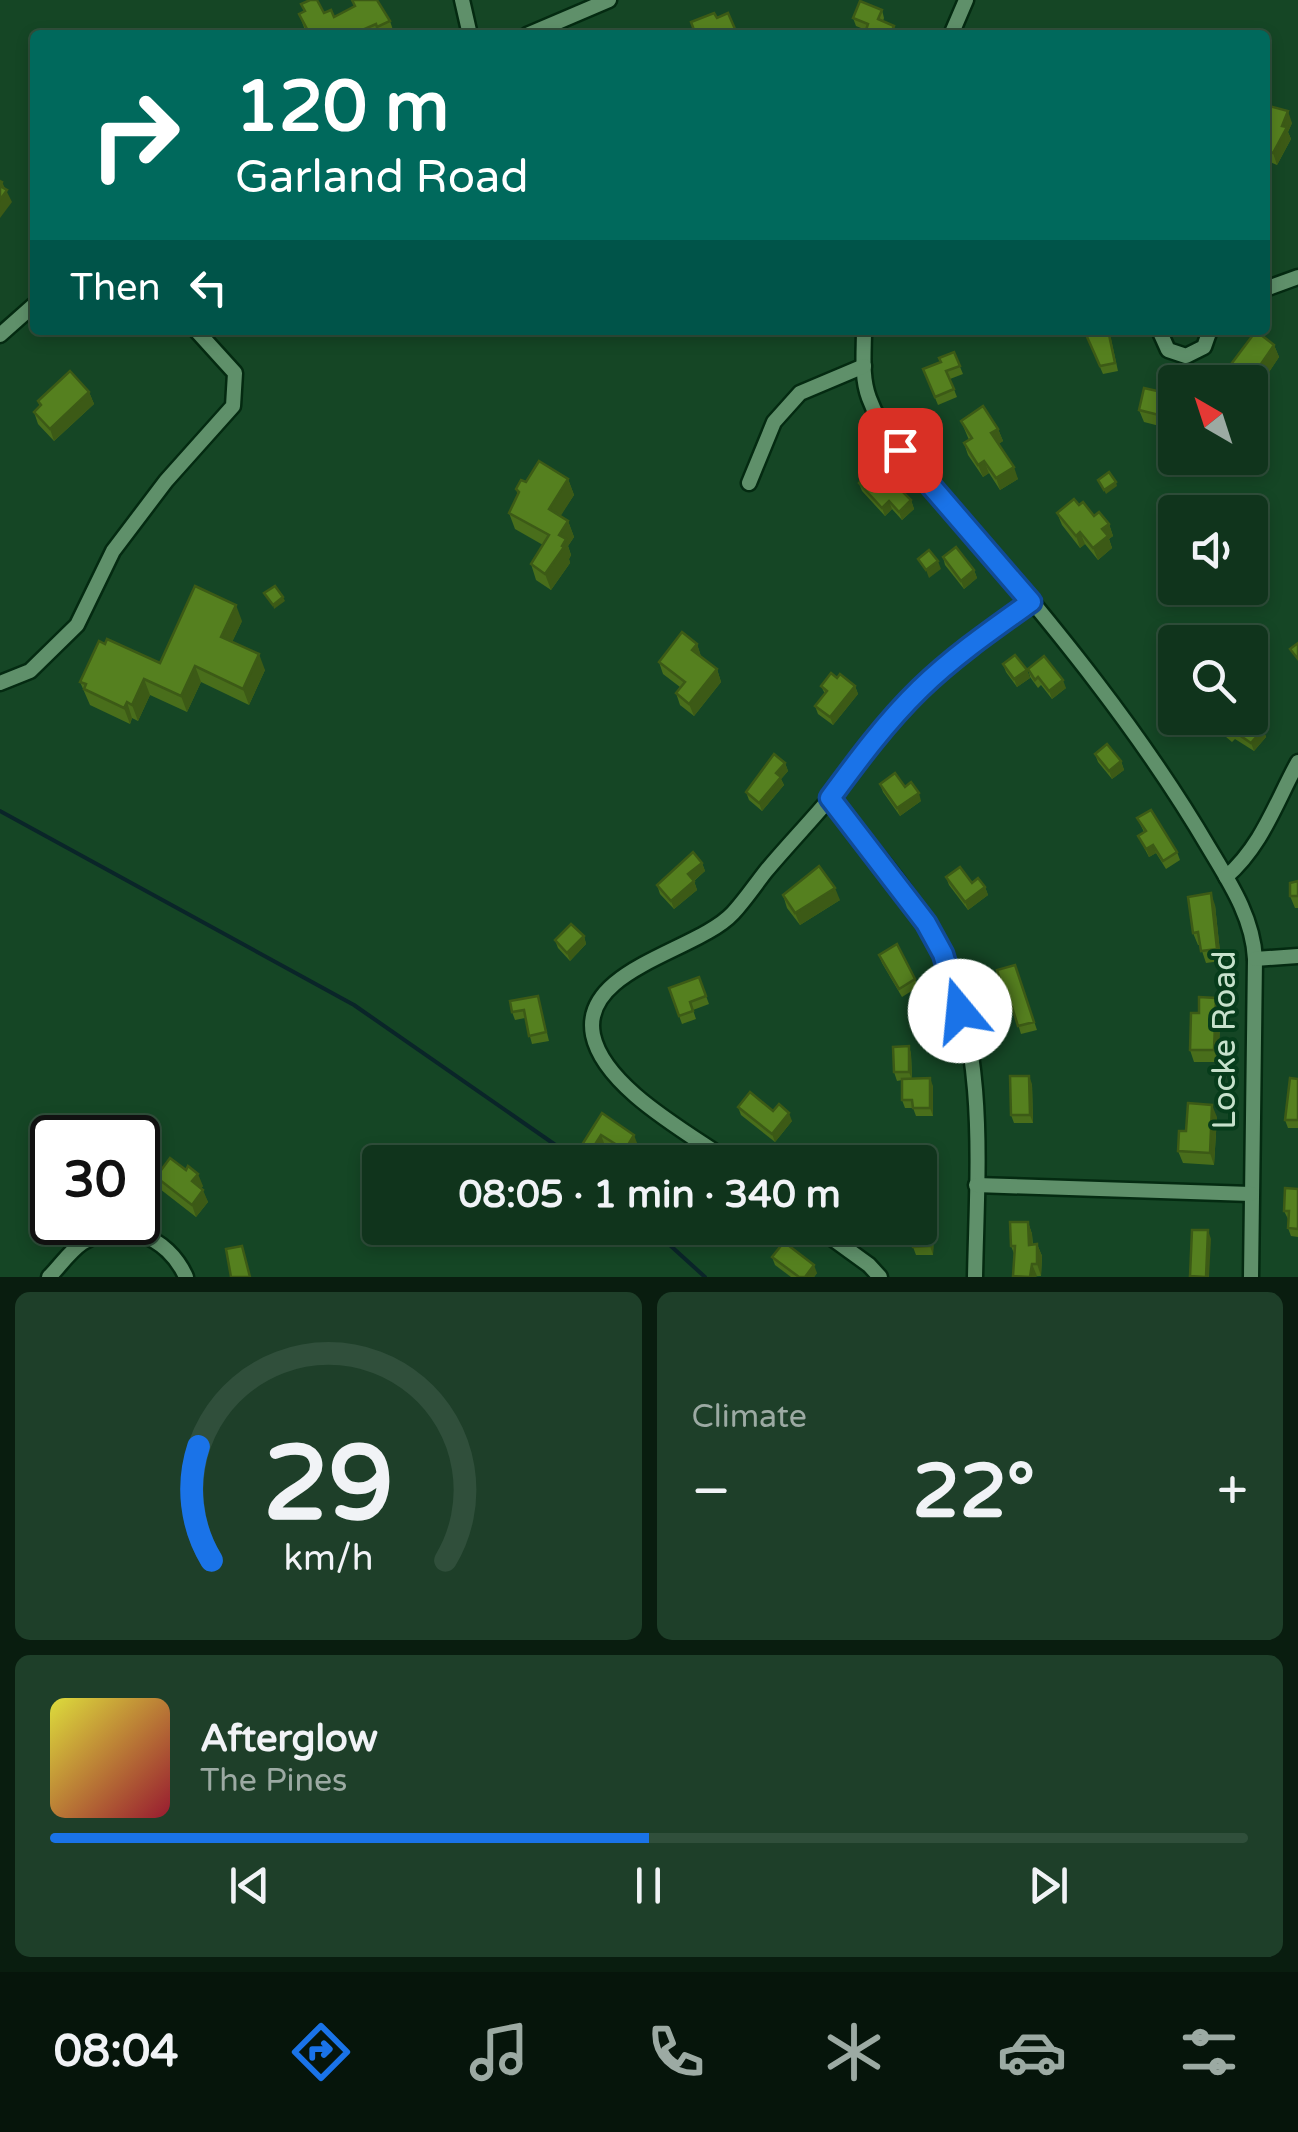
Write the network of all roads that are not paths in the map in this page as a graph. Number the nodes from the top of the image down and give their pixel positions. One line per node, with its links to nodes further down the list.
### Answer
1 (462, 0): 4 (street)
2 (609, 0): 5 (street)
3 (966, 0): 6 (street)
4 (469, 30)
5 (539, 30)
6 (954, 30)
7 (1298, 277): 8 (street)
8 (1270, 287)
9 (30, 308): 10 (street)
10 (0, 335)
11 (201, 335): 18 (street)
12 (864, 335): 15 (street, Locke Road)
13 (1161, 335): 14 (street)
14 (1208, 335)
15 (864, 366): 16 (street); 17 (street, Locke Road)
16 (749, 482)
17 (1031, 602): 20 (street); 21 (street, Locke Road)
18 (0, 683)
19 (1298, 762): 21 (street)
20 (830, 798): 24 (street); 25 (street)
21 (1226, 877): 23 (street, Locke Road)
22 (1298, 956): 23 (street)
23 (1256, 959): 26 (street, Locke Road)
24 (706, 1145)
25 (976, 1186): 26 (street); 31 (street)
26 (1252, 1194): 32 (street, Locke Road)
27 (841, 1245): 30 (street)
28 (50, 1277): 29 (street)
29 (186, 1277)
30 (880, 1277)
31 (975, 1277)
32 (1251, 1277)

